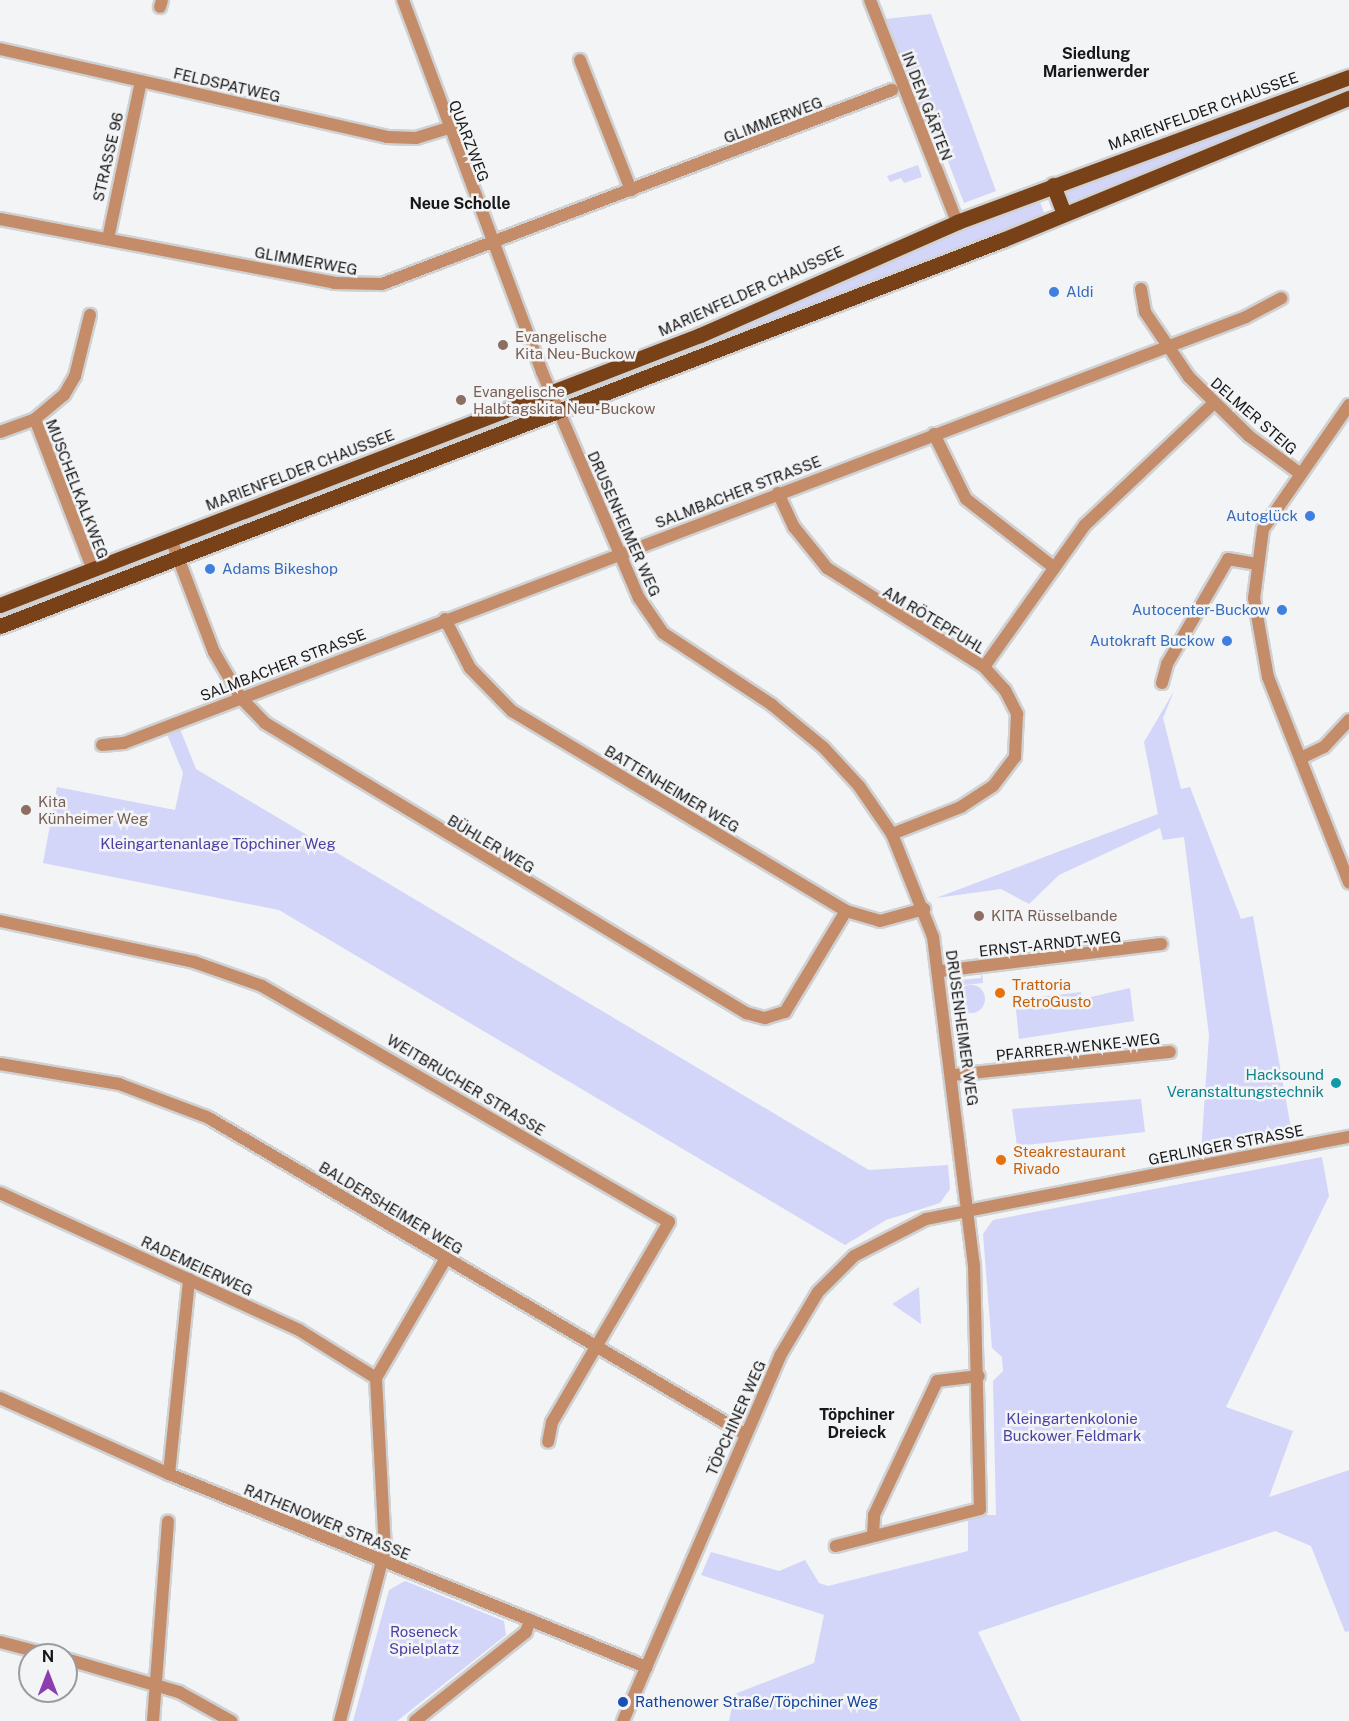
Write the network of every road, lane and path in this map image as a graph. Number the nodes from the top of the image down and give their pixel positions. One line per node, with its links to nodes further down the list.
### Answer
1 (403, 0): 9 (street, QUARZWEG)
2 (870, 0): 14 (street, IN DEN GÄRTEN)
3 (0, 49): 6 (street, FELDSPATWEG)
4 (580, 60): 11 (street)
5 (1349, 77): 10 (main road, MARIENFELDER CHAUSSEE)
6 (141, 81): 9 (street, FELDSPATWEG); 15 (street, STRASSE 96)
7 (892, 90): 11 (street, GLIMMERWEG)
8 (1349, 98): 12 (main road)
9 (448, 128): 16 (street, QUARZWEG)
10 (1053, 185): 12 (main road); 14 (main road, MARIENFELDER CHAUSSEE)
11 (631, 190): 16 (street, GLIMMERWEG)
12 (1064, 213): 24 (main road)
13 (0, 219): 15 (street, GLIMMERWEG)
14 (957, 222): 21 (main road, MARIENFELDER CHAUSSEE)
15 (108, 239): 16 (street, GLIMMERWEG)
16 (492, 243): 21 (street, QUARZWEG)
17 (1140, 289): 20 (street, DELMER STEIG)
18 (1281, 298): 20 (street, SALMBACHER STRASSE)
19 (90, 315): 25 (street)
20 (1166, 347): 22 (street, DELMER STEIG); 27 (street, SALMBACHER STRASSE)
21 (551, 393): 24 (street, DRUSENHEIMER WEG); 30 (main road, MARIENFELDER CHAUSSEE)
22 (1213, 404): 28 (street, DELMER STEIG); 34 (street)
23 (1349, 405): 28 (street)
24 (558, 412): 31 (street, DRUSENHEIMER WEG); 32 (main road)
25 (35, 418): 26 (street, MUSCHELKALKWEG); 35 (street, MUSCHELKALKWEG)
26 (0, 432)
27 (934, 435): 29 (street, SALMBACHER STRASSE); 34 (street)
28 (1298, 472): 33 (street)
29 (778, 493): 31 (street, SALMBACHER STRASSE); 39 (street, AM RÖTEPFUHL)
30 (171, 539): 32 (street, BÜHLER WEG); 35 (main road, MARIENFELDER CHAUSSEE)
31 (619, 553): 37 (street, SALMBACHER STRASSE); 45 (street, DRUSENHEIMER WEG)
32 (178, 558): 38 (main road); 41 (street, BÜHLER WEG)
33 (1255, 564): 40 (street); 44 (street)
34 (1052, 566): 39 (street)
35 (93, 570): 36 (main road, MARIENFELDER CHAUSSEE)
36 (0, 605)
37 (445, 619): 41 (street, SALMBACHER STRASSE); 48 (street, BATTENHEIMER WEG)
38 (0, 626)
39 (984, 667): 45 (street, AM RÖTEPFUHL)
40 (1162, 683)
41 (241, 698): 43 (street, SALMBACHER STRASSE); 48 (street, BÜHLER WEG)
42 (1349, 720): 44 (street)
43 (102, 745)
44 (1301, 758): 46 (street)
45 (892, 834): 47 (street, DRUSENHEIMER WEG)
46 (1349, 883)
47 (924, 909): 48 (street, BATTENHEIMER WEG); 51 (street, DRUSENHEIMER WEG)
48 (846, 911)
49 (0, 921): 60 (street, WEITBRUCHER STRASSE)
50 (1161, 944): 51 (street, ERNST-ARNDT-WEG)
51 (941, 971): 54 (street, DRUSENHEIMER WEG)
52 (1170, 1052): 54 (street, PFARRER-WENKE-WEG)
53 (0, 1064): 58 (street, BALDERSHEIMER WEG)
54 (954, 1075): 57 (street, DRUSENHEIMER WEG)
55 (1349, 1137): 57 (street, GERLINGER STRASSE)
56 (0, 1193): 59 (street, RADEMEIERWEG)
57 (967, 1209): 61 (street, DRUSENHEIMER WEG); 64 (street, TÖPCHINER WEG)
58 (446, 1258): 60 (street, BALDERSHEIMER WEG); 62 (street)
59 (189, 1279): 62 (street, RADEMEIERWEG); 66 (street)
60 (597, 1348): 64 (street, BALDERSHEIMER WEG); 65 (street, WEITBRUCHER STRASSE)
61 (979, 1376): 68 (street); 68 (street, DRUSENHEIMER WEG)
62 (376, 1378): 70 (street)
63 (0, 1398): 66 (street, RATHENOWER STRASSE)
64 (745, 1434): 75 (street, TÖPCHINER WEG)
65 (548, 1442)
66 (169, 1474): 70 (street, RATHENOWER STRASSE)
67 (168, 1522): 76 (street)
68 (873, 1536): 69 (street, DRUSENHEIMER WEG)
69 (836, 1546)
70 (383, 1561): 71 (street, RATHENOWER STRASSE); 79 (street)
71 (530, 1620): 75 (street, RATHENOWER STRASSE); 80 (street)
72 (0, 1642): 73 (street)
73 (18, 1647)
74 (78, 1662): 76 (street)
75 (646, 1667): 81 (street, TÖPCHINER WEG)
76 (156, 1683): 77 (street); 78 (street)
77 (153, 1721)
78 (231, 1721)
79 (340, 1721)
80 (415, 1721)
81 (623, 1721)

